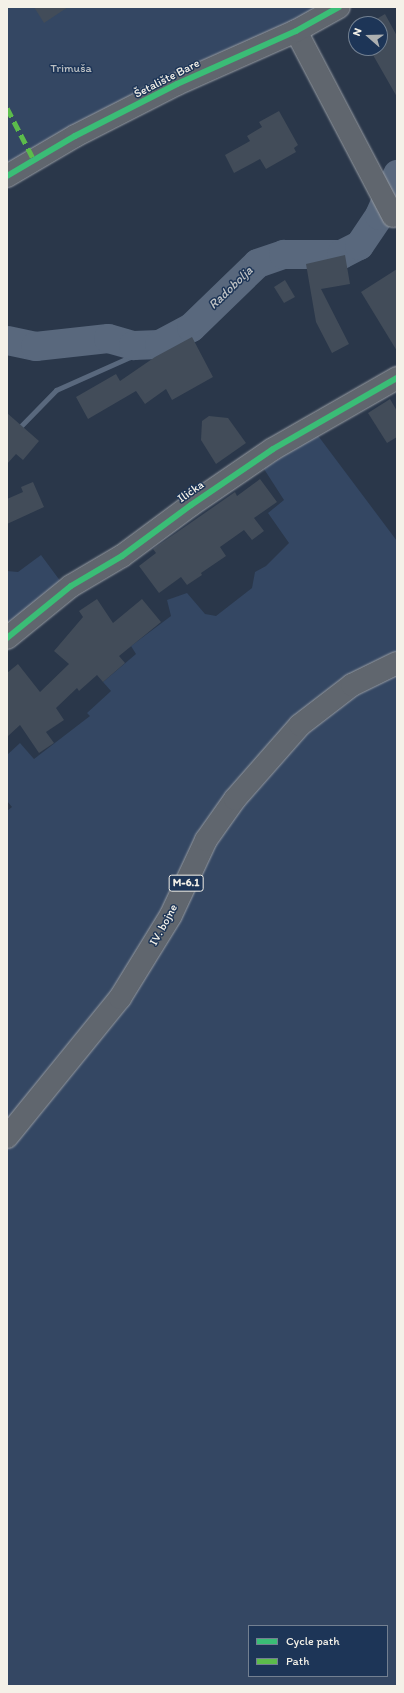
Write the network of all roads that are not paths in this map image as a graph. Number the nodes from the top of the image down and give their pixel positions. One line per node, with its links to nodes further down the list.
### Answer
1 (339, 7): 2 (street, Šetalište Bare)
2 (296, 31): 3 (street, Šetalište Bare); 4 (street)
3 (7, 176)
4 (390, 212)
5 (397, 378): 6 (street, Ilićka)
6 (7, 638)
7 (397, 663): 8 (street, IV. bojne / M-6.1)
8 (7, 1137)

